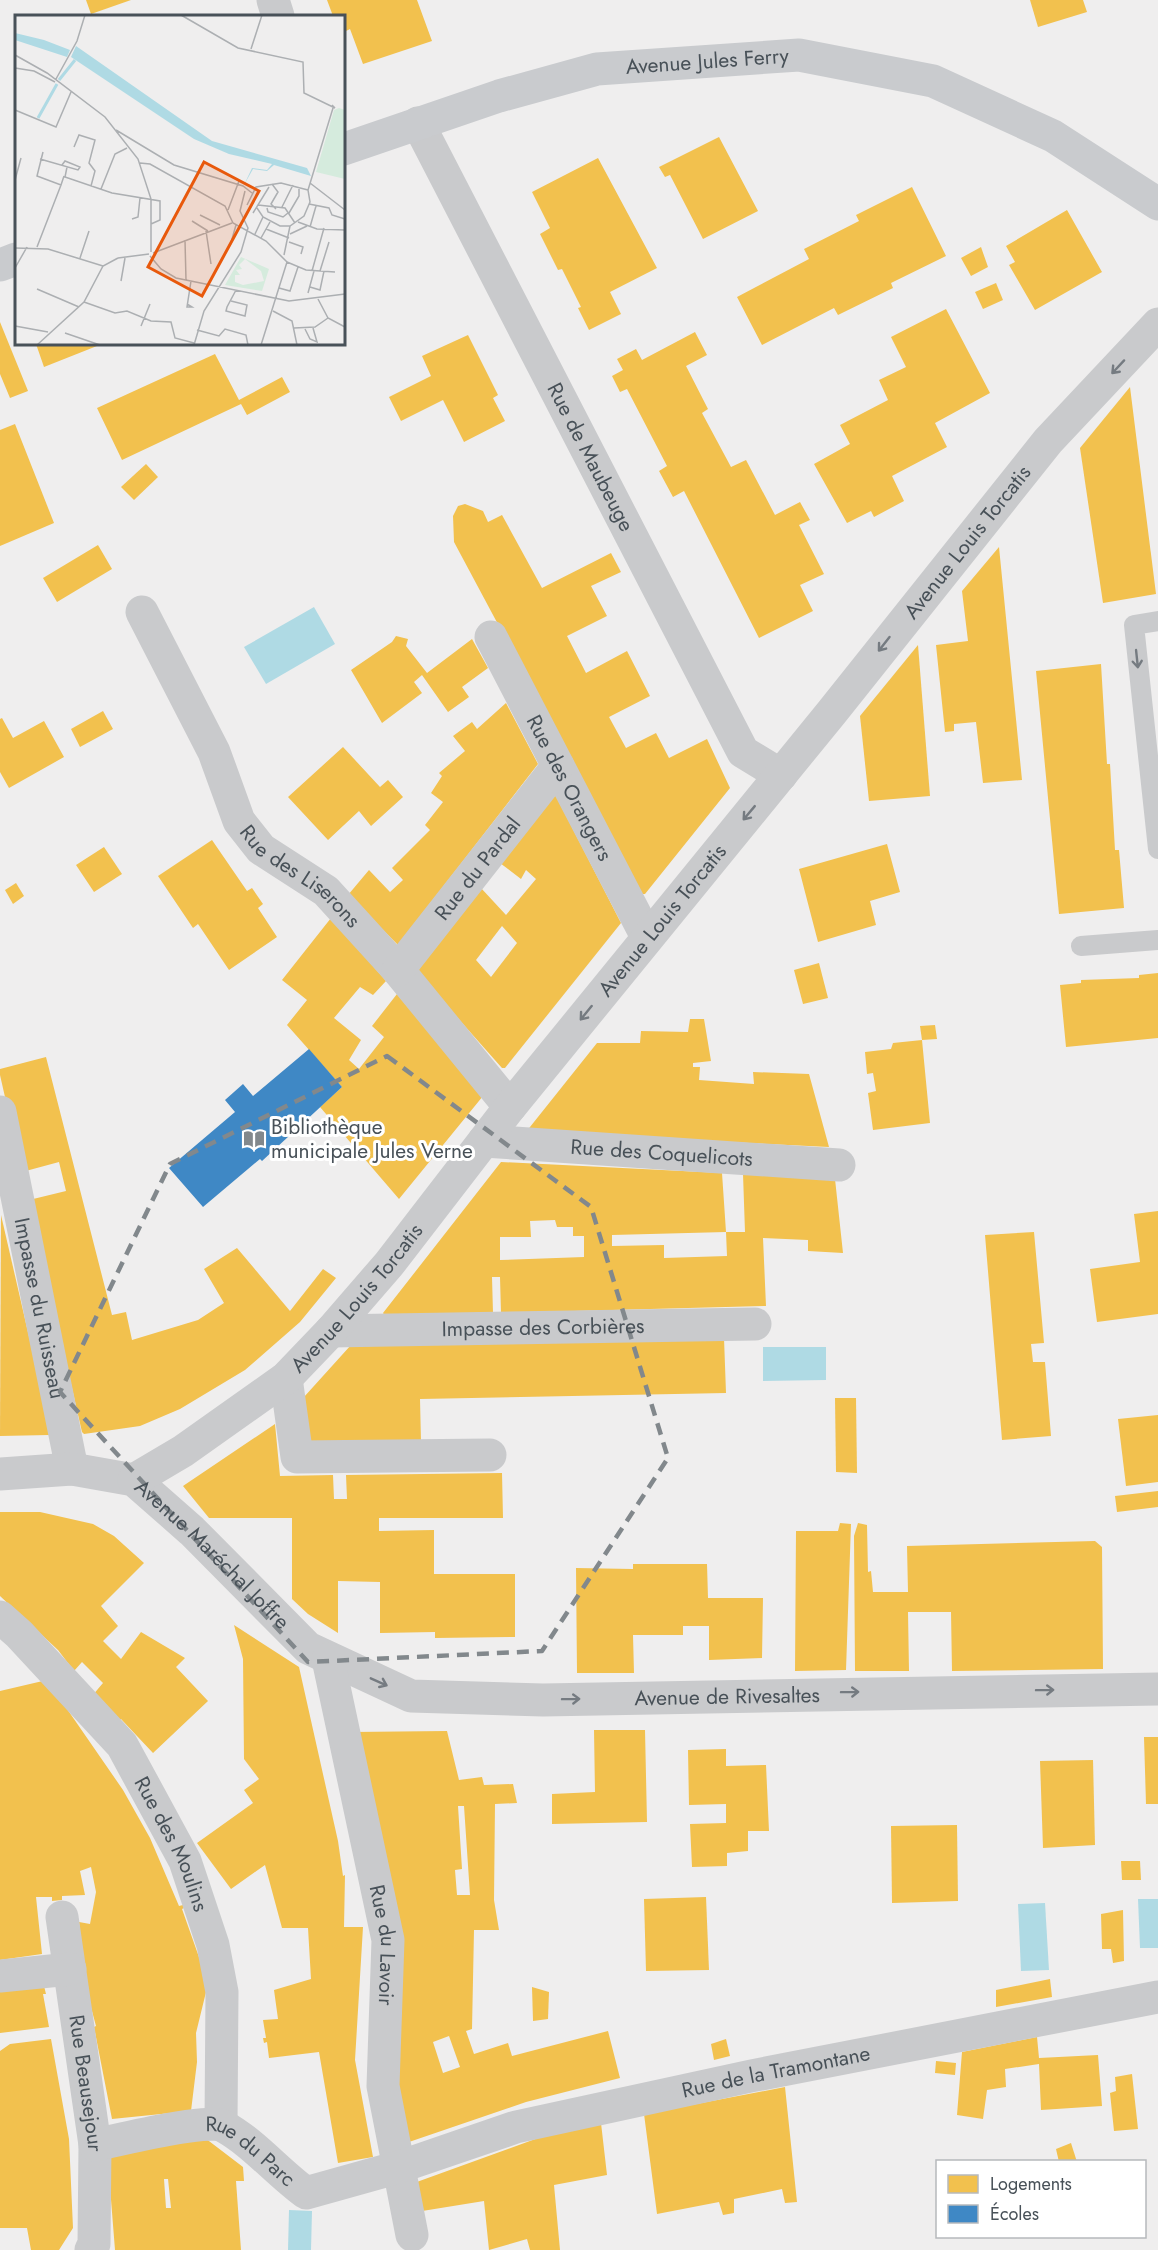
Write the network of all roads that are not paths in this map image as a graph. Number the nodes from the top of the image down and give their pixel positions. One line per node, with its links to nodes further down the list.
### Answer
1 (273, 0): 2 (street)
2 (279, 15)
3 (418, 123): 4 (main road, Avenue Jules Ferry); 5 (main road, Avenue Jules Ferry); 15 (street, Rue de Maubeuge)
4 (1069, 145): 6 (main road, Avenue Jules Ferry); 7 (main road, Avenue Jules Ferry)
5 (345, 149)
6 (1158, 175)
7 (1158, 204)
8 (15, 259): 9 (main road)
9 (0, 265)
10 (1158, 324): 15 (street, Avenue Louis Torcatis, one-way to 15)
11 (142, 612): 20 (street, Rue des Liserons)
12 (1158, 621): 16 (lane, one-way to 16)
13 (490, 637): 14 (street, Rue des Orangers)
14 (558, 766): 17 (street, Rue des Orangers); 20 (street, Rue du Pardal)
15 (781, 775): 17 (street, Avenue Louis Torcatis, one-way to 17)
16 (1158, 849)
17 (647, 937): 21 (street, Avenue Louis Torcatis, one-way to 21)
18 (1158, 940): 19 (lane)
19 (1080, 946)
20 (398, 970): 21 (street, Rue des Liserons)
21 (510, 1107): 23 (street, Avenue Louis Torcatis)
22 (0, 1112): 29 (street, Impasse du Ruisseau)
23 (484, 1141): 24 (street, Rue des Coquelicots); 26 (street, Avenue Louis Torcatis)
24 (839, 1165)
25 (755, 1324): 26 (street, Impasse des Corbières)
26 (331, 1331): 27 (street, Avenue Louis Torcatis)
27 (286, 1378): 28 (street); 31 (street, Avenue Louis Torcatis)
28 (490, 1455)
29 (72, 1468): 30 (street, Avenue Maréchal Joffre); 31 (street, Avenue Maréchal Joffre)
30 (0, 1474)
31 (134, 1480): 33 (street, Avenue Maréchal Joffre)
32 (0, 1617): 39 (street, Rue des Moulins)
33 (318, 1653): 34 (street, Avenue de Rivesaltes, one-way to 34); 41 (street, Rue du Lavoir)
34 (1158, 1689)
35 (62, 1917): 36 (street, Rue Beausejour)
36 (70, 1970): 37 (street); 40 (street, Rue Beausejour)
37 (0, 1976)
38 (1158, 1997): 41 (street, Rue de la Tramontane)
39 (221, 2124): 40 (street, Rue du Parc); 41 (street, Rue du Parc)
40 (95, 2145): 43 (street, Rue Beausejour)
41 (399, 2167): 42 (street, Rue du Lavoir)
42 (412, 2235)
43 (91, 2250)

